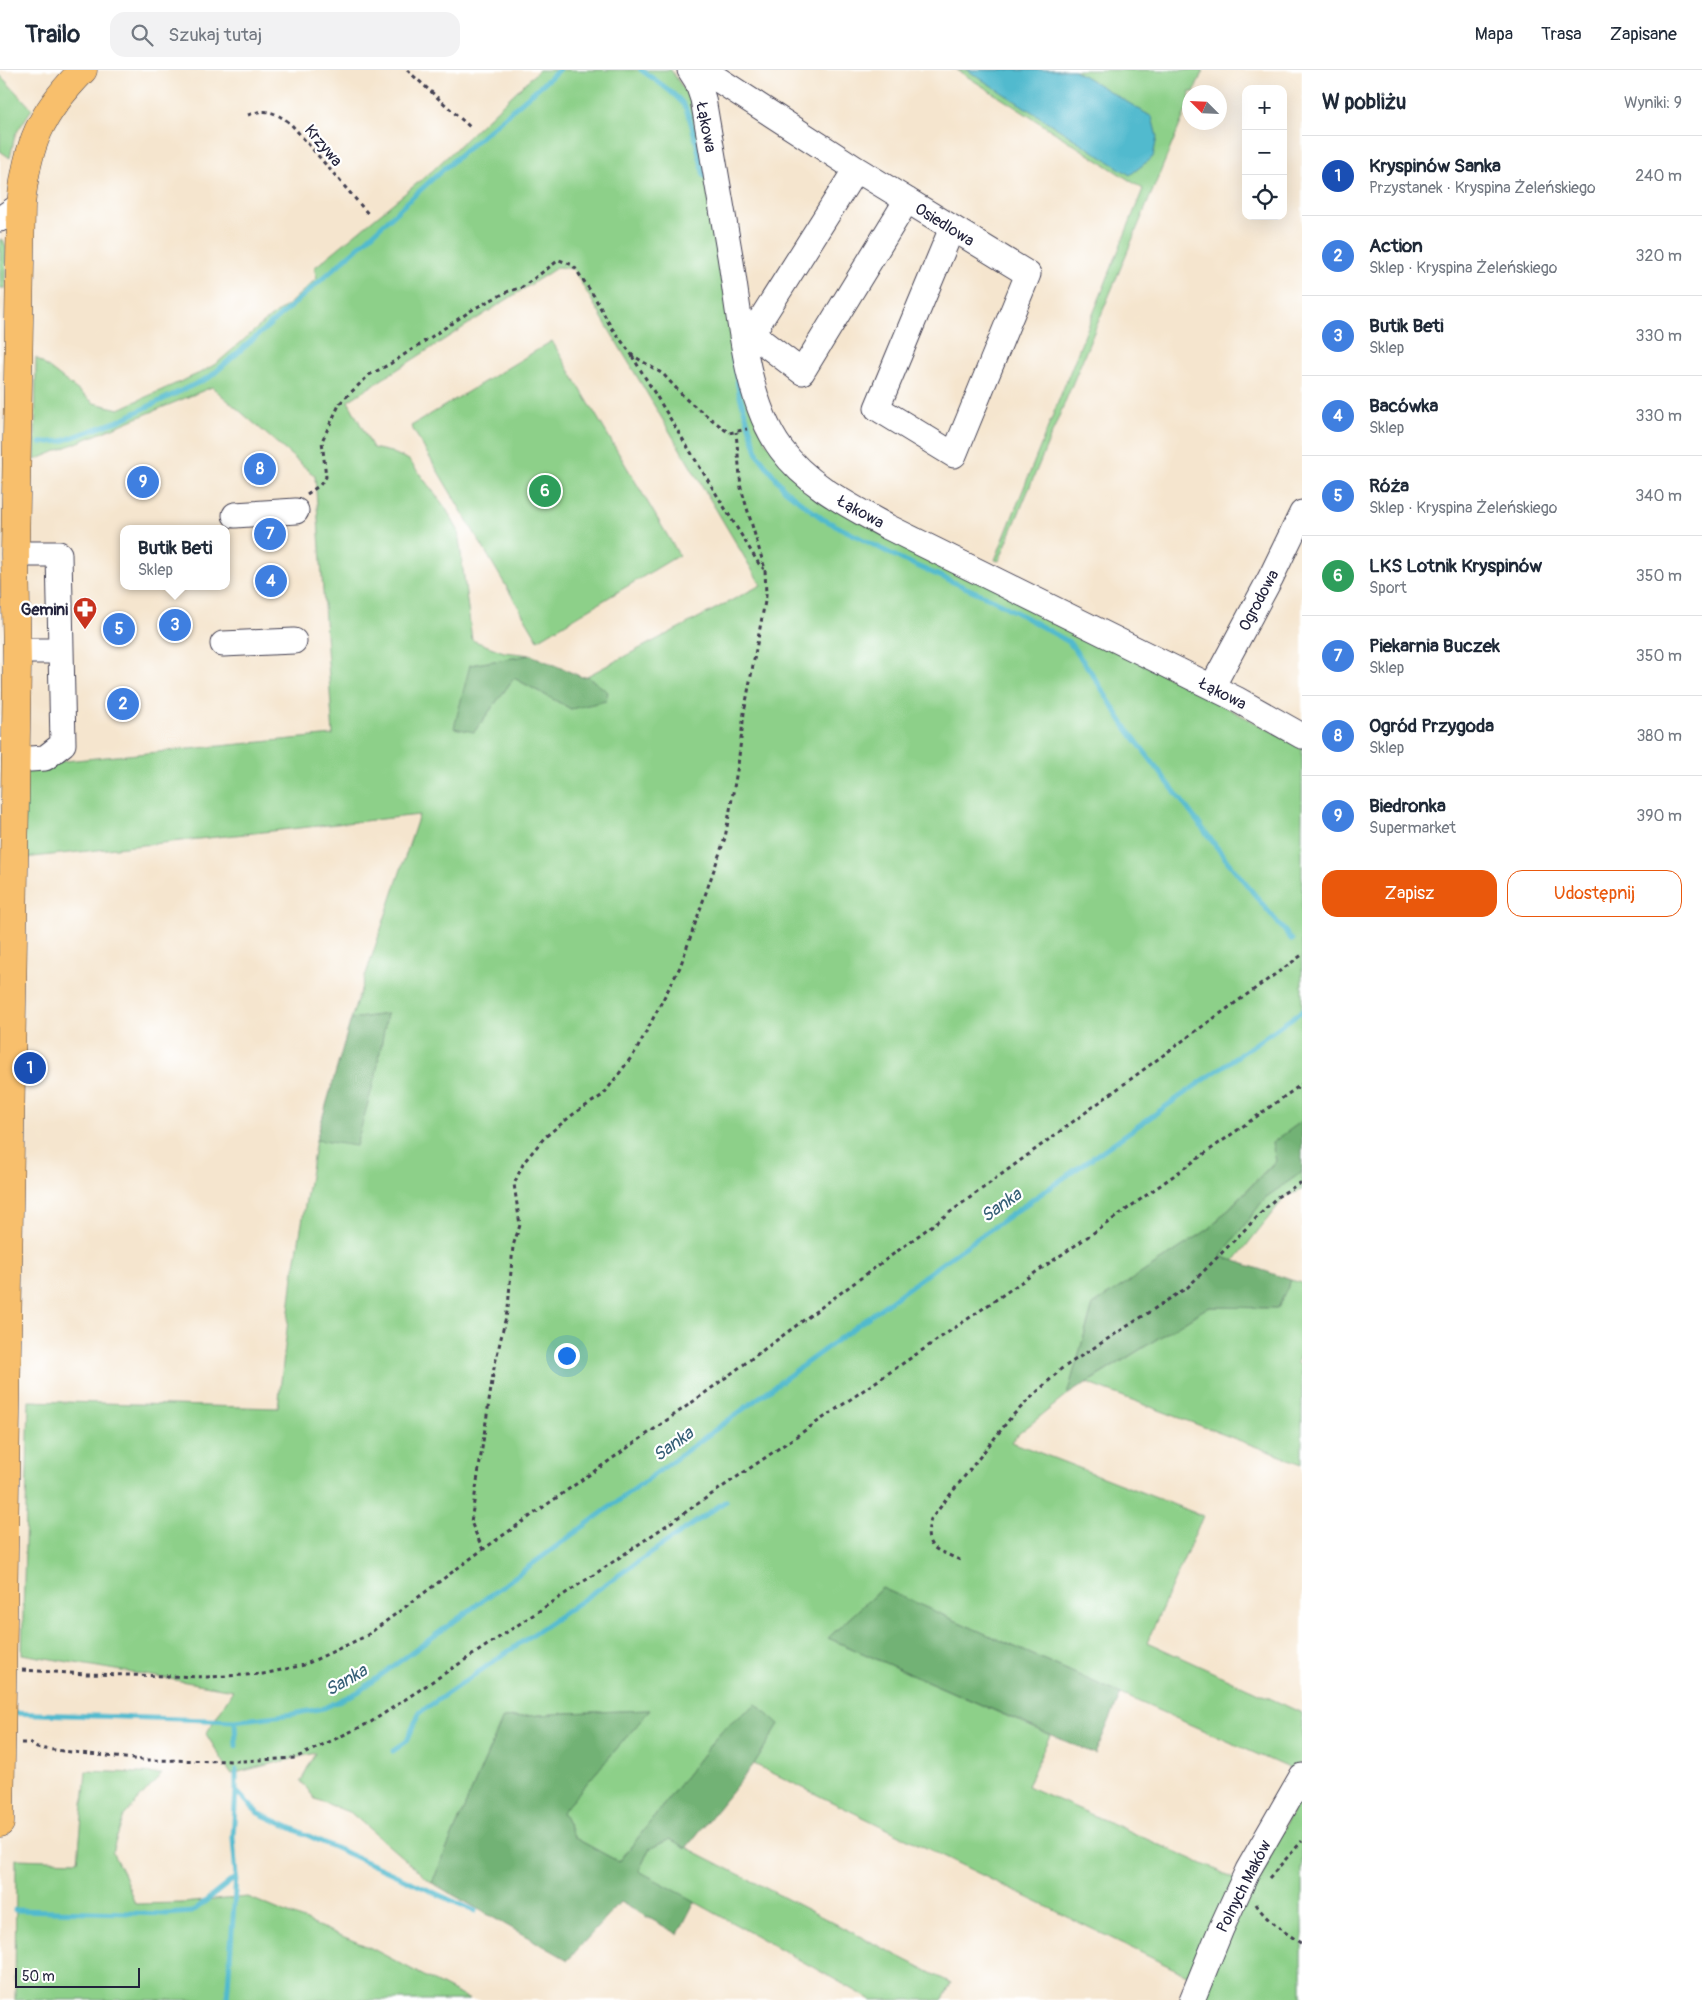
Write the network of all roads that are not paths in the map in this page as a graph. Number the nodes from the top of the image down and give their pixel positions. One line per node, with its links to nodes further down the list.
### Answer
1 (66, 70): 5 (street)
2 (83, 70): 5 (main road)
3 (690, 70): 10 (street, Łąkowa)
4 (697, 70): 6 (street, Osiedlowa)
5 (56, 99): 8 (main road)
6 (856, 168): 7 (street, Osiedlowa); 10 (street)
7 (907, 200): 9 (street, Osiedlowa); 10 (street)
8 (10, 212): 14 (main road)
9 (952, 228): 9 (street, Osiedlowa)
10 (748, 340): 19 (street, Łąkowa)
11 (296, 511): 13 (street)
12 (1302, 513): 19 (street, Ogrodowa)
13 (236, 515)
14 (16, 554): 17 (main road); 18 (street)
15 (294, 641): 16 (street)
16 (223, 644)
17 (16, 651): 18 (street); 21 (main road)
18 (60, 651): 21 (street)
19 (1212, 687): 20 (street, Łąkowa)
20 (1302, 736)
21 (15, 760): 22 (main road)
22 (4, 1287): 23 (main road)
23 (1, 1738): 25 (main road)
24 (1302, 1776): 26 (street, Polnych Maków)
25 (0, 1823)
26 (1192, 2000)

